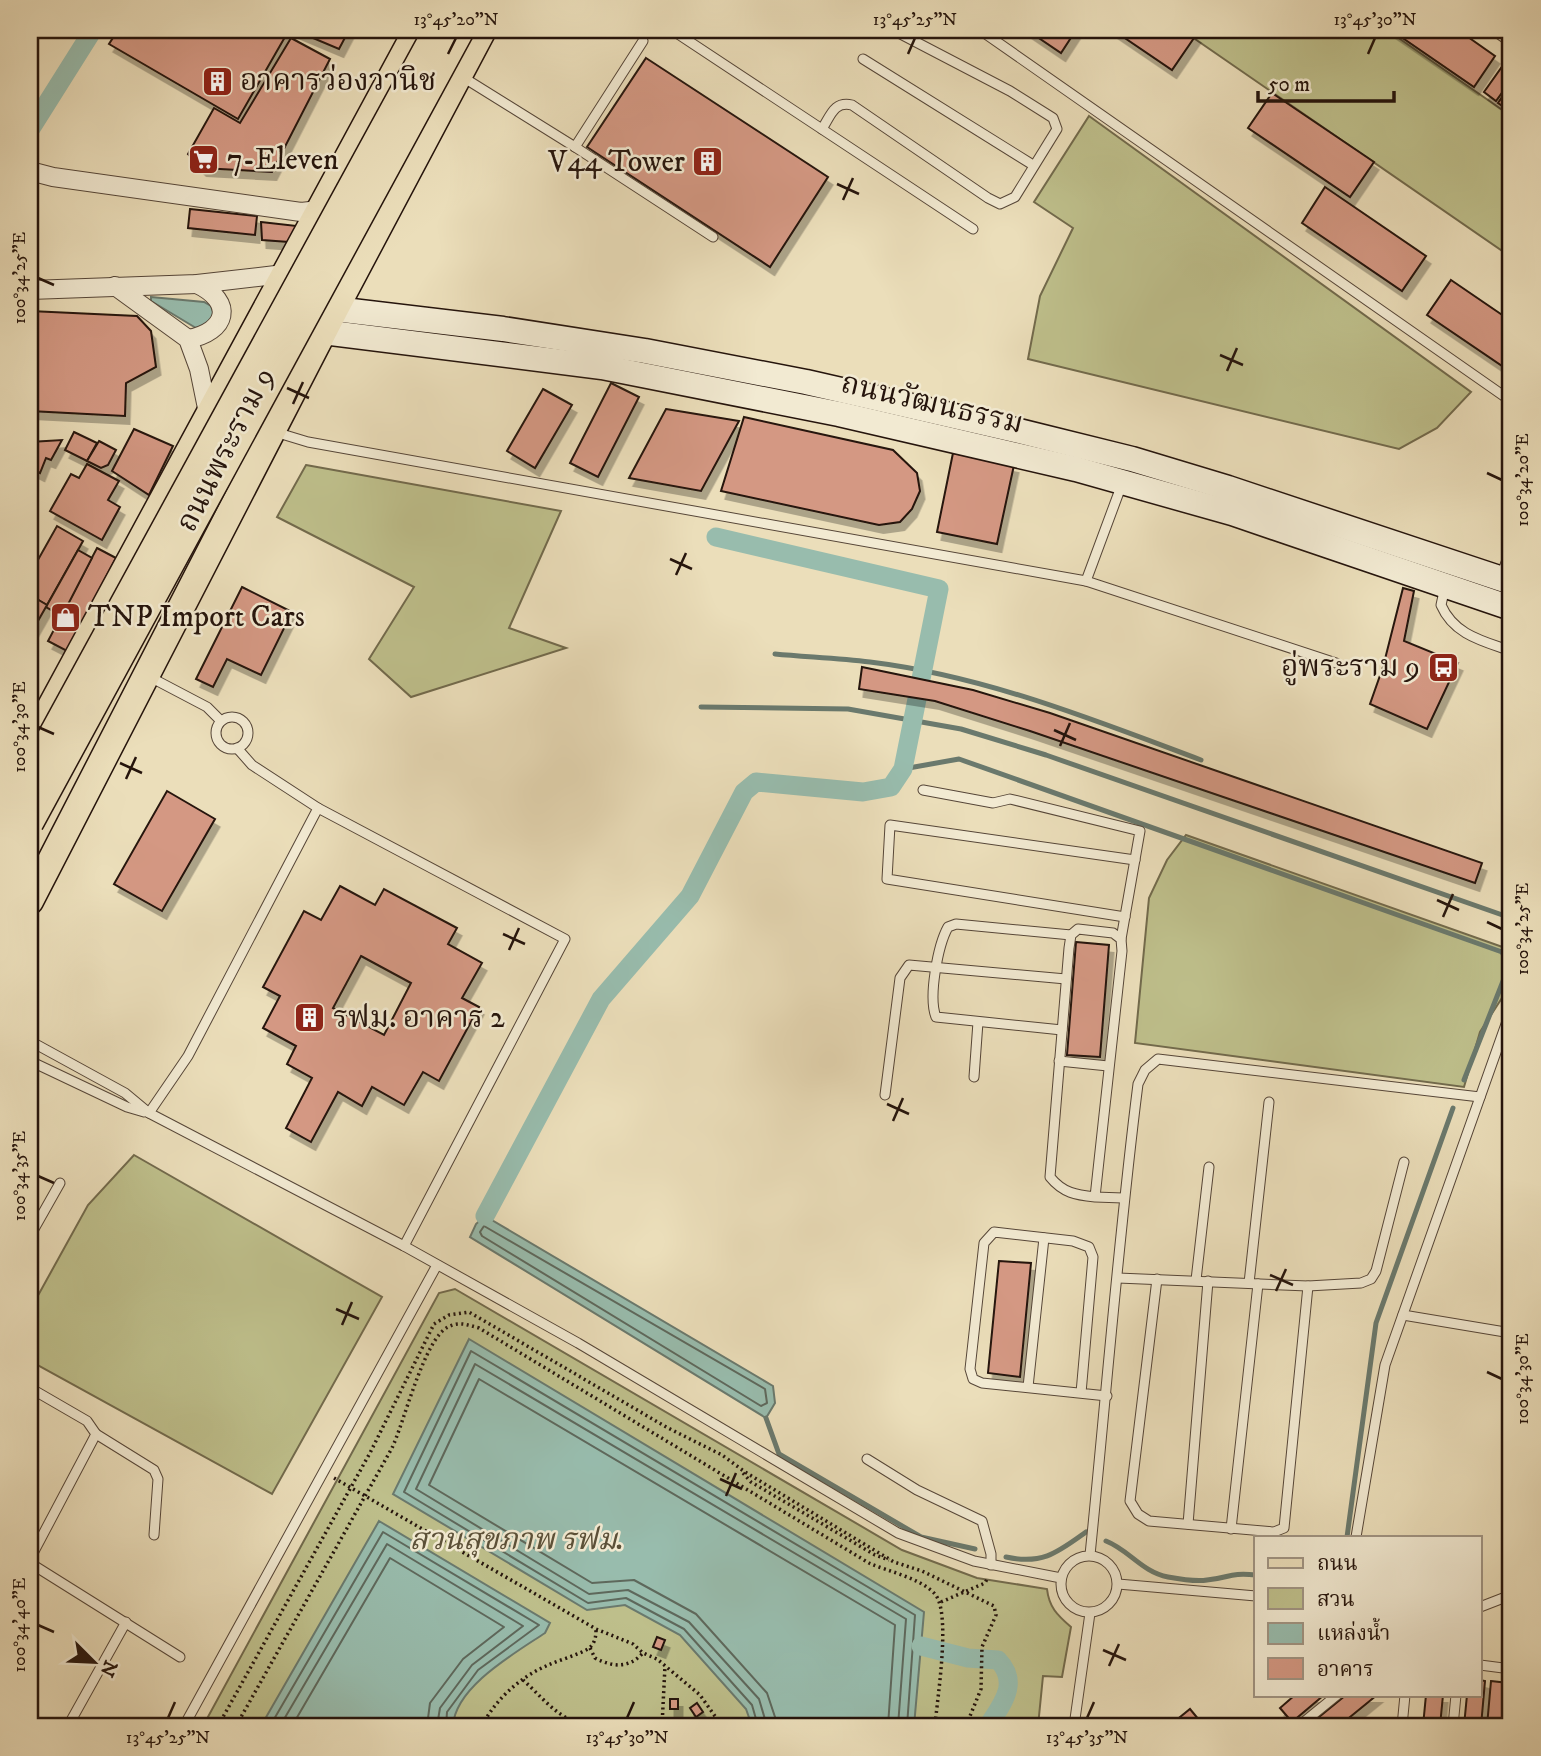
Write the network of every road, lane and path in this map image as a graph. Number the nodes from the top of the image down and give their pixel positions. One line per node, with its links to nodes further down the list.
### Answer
1 (417, 30): 17 (main road, ถนนพระราม 9)
2 (437, 30): 44 (main road, ถนนพระราม 9, bridge)
3 (461, 30): 47 (main road, ถนนพระราม 9, bridge)
4 (483, 30): 12 (main road, ถนนพระราม 9)
5 (674, 30): 13 (lane)
6 (893, 30): 15 (lane)
7 (980, 30): 27 (lane)
8 (1501, 30): 9 (street)
9 (1511, 37)
10 (643, 41): 14 (lane)
11 (863, 59): 15 (lane)
12 (459, 75): 14 (lane); 25 (main road, ถนนพระราม 9)
13 (822, 129): 15 (lane); 18 (lane)
14 (575, 147): 19 (lane)
15 (1033, 165)
16 (30, 171): 17 (street)
17 (319, 210): 20 (main road, ถนนพระราม 9)
18 (973, 229)
19 (713, 237)
20 (284, 274): 21 (street); 24 (main road, ถนนพระราม 9)
21 (197, 284): 22 (street); 26 (street)
22 (115, 286): 23 (street); 26 (street)
23 (30, 290)
24 (262, 316): 25 (main road); 28 (main road, ถนนพระราม 9)
25 (329, 321): 29 (main road, ถนนพระราม 9); 30 (street, ถนนวัฒนธรรม); 31 (street, ถนนวัฒนธรรม)
26 (188, 339): 28 (street)
27 (1511, 401)
28 (208, 413): 42 (main road, ถนนพระราม 9)
29 (274, 431): 35 (lane); 40 (main road, ถนนพระราม 9)
30 (1132, 459): 31 (street); 33 (street, ถนนวัฒนธรรม)
31 (1122, 483): 35 (lane); 36 (street, ถนนวัฒนธรรม)
32 (1511, 549): 34 (lane)
33 (1452, 562): 34 (street, ถนนวัฒนธรรม); 36 (street)
34 (1506, 579)
35 (1086, 581): 39 (lane)
36 (1445, 586): 37 (street, ถนนวัฒนธรรม); 38 (lane)
37 (1511, 608)
38 (1511, 651)
39 (1336, 663)
40 (147, 675): 41 (lane); 48 (main road, ถนนพระราม 9)
41 (221, 720): 43 (lane); 43 (lane)
42 (30, 746)
43 (237, 748): 46 (lane)
44 (30, 775)
45 (923, 790): 49 (lane)
46 (318, 808): 68 (lane); 76 (lane)
47 (30, 823)
48 (61, 840): 50 (main road); 51 (main road, ถนนพระราม 9)
49 (1135, 860): 52 (lane); 52 (lane)
50 (30, 893)
51 (30, 901)
52 (1125, 917): 54 (lane)
53 (1071, 935): 54 (lane); 55 (lane); 56 (lane)
54 (1121, 939): 63 (lane)
55 (937, 966): 56 (lane); 58 (lane); 65 (lane)
56 (1066, 979): 59 (lane)
57 (1511, 1010): 66 (lane)
58 (978, 1023): 59 (lane); 64 (lane)
59 (1062, 1030): 62 (lane)
60 (30, 1041): 68 (lane)
61 (30, 1061): 68 (lane)
62 (1059, 1061): 63 (lane); 72 (lane)
63 (1108, 1066): 72 (lane)
64 (974, 1077)
65 (885, 1095)
66 (1480, 1097): 73 (lane); 84 (lane)
67 (1269, 1102): 82 (lane)
68 (149, 1113): 76 (lane)
69 (1404, 1162): 83 (lane)
70 (1209, 1167): 80 (lane)
71 (60, 1183): 74 (lane)
72 (1096, 1197): 73 (lane)
73 (1123, 1198): 78 (lane)
74 (30, 1236)
75 (1044, 1238): 86 (lane); 86 (lane); 88 (lane)
76 (404, 1246): 77 (lane)
77 (437, 1265): 92 (lane); 101 (lane)
78 (1118, 1278): 79 (lane); 89 (lane)
79 (1157, 1279): 80 (lane); 95 (lane)
80 (1196, 1280): 81 (lane)
81 (1208, 1281): 82 (lane); 95 (lane)
82 (1253, 1284): 83 (lane); 96 (lane)
83 (1308, 1286): 96 (lane)
84 (1403, 1315): 85 (lane); 98 (lane)
85 (1511, 1333)
86 (1028, 1387): 88 (lane)
87 (30, 1388): 90 (lane)
88 (1081, 1393): 89 (lane)
89 (1107, 1396): 99 (lane)
90 (96, 1434): 97 (lane); 100 (lane)
91 (867, 1459): 101 (lane)
92 (323, 1472): 93 (path); 124 (lane)
93 (350, 1487): 94 (path); 104 (path); 125 (path)
94 (366, 1496): 107 (path); 111 (path); 126 (path)
95 (1188, 1524): 96 (lane)
96 (1231, 1529)
97 (154, 1535)
98 (1356, 1536)
99 (1090, 1555): 102 (lane); 103 (lane)
100 (30, 1561): 110 (lane)
101 (990, 1565): 102 (lane); 104 (path)
102 (1061, 1578): 109 (lane)
103 (1118, 1584): 106 (lane); 109 (lane)
104 (964, 1591): 107 (path); 130 (path)
105 (1511, 1595): 108 (lane)
106 (1254, 1596)
107 (941, 1602): 129 (path)
108 (1482, 1606)
109 (1090, 1613): 131 (lane)
110 (126, 1622): 114 (lane); 123 (lane)
111 (596, 1629): 112 (path); 113 (path)
112 (590, 1648): 113 (path); 118 (path)
113 (643, 1653): 116 (path)
114 (180, 1657)
115 (1482, 1665): 117 (lane)
116 (665, 1666): 122 (path); 128 (path)
117 (1511, 1669)
118 (523, 1679): 122 (path); 127 (path)
119 (1336, 1696): 132 (lane)
120 (1405, 1696): 133 (lane)
121 (1456, 1696): 134 (lane)
122 (662, 1724)
123 (68, 1726)
124 (184, 1726)
125 (218, 1726)
126 (236, 1726)
127 (482, 1726)
128 (722, 1726)
129 (935, 1726)
130 (965, 1726)
131 (1074, 1726)
132 (1299, 1726)
133 (1402, 1726)
134 (1453, 1726)

